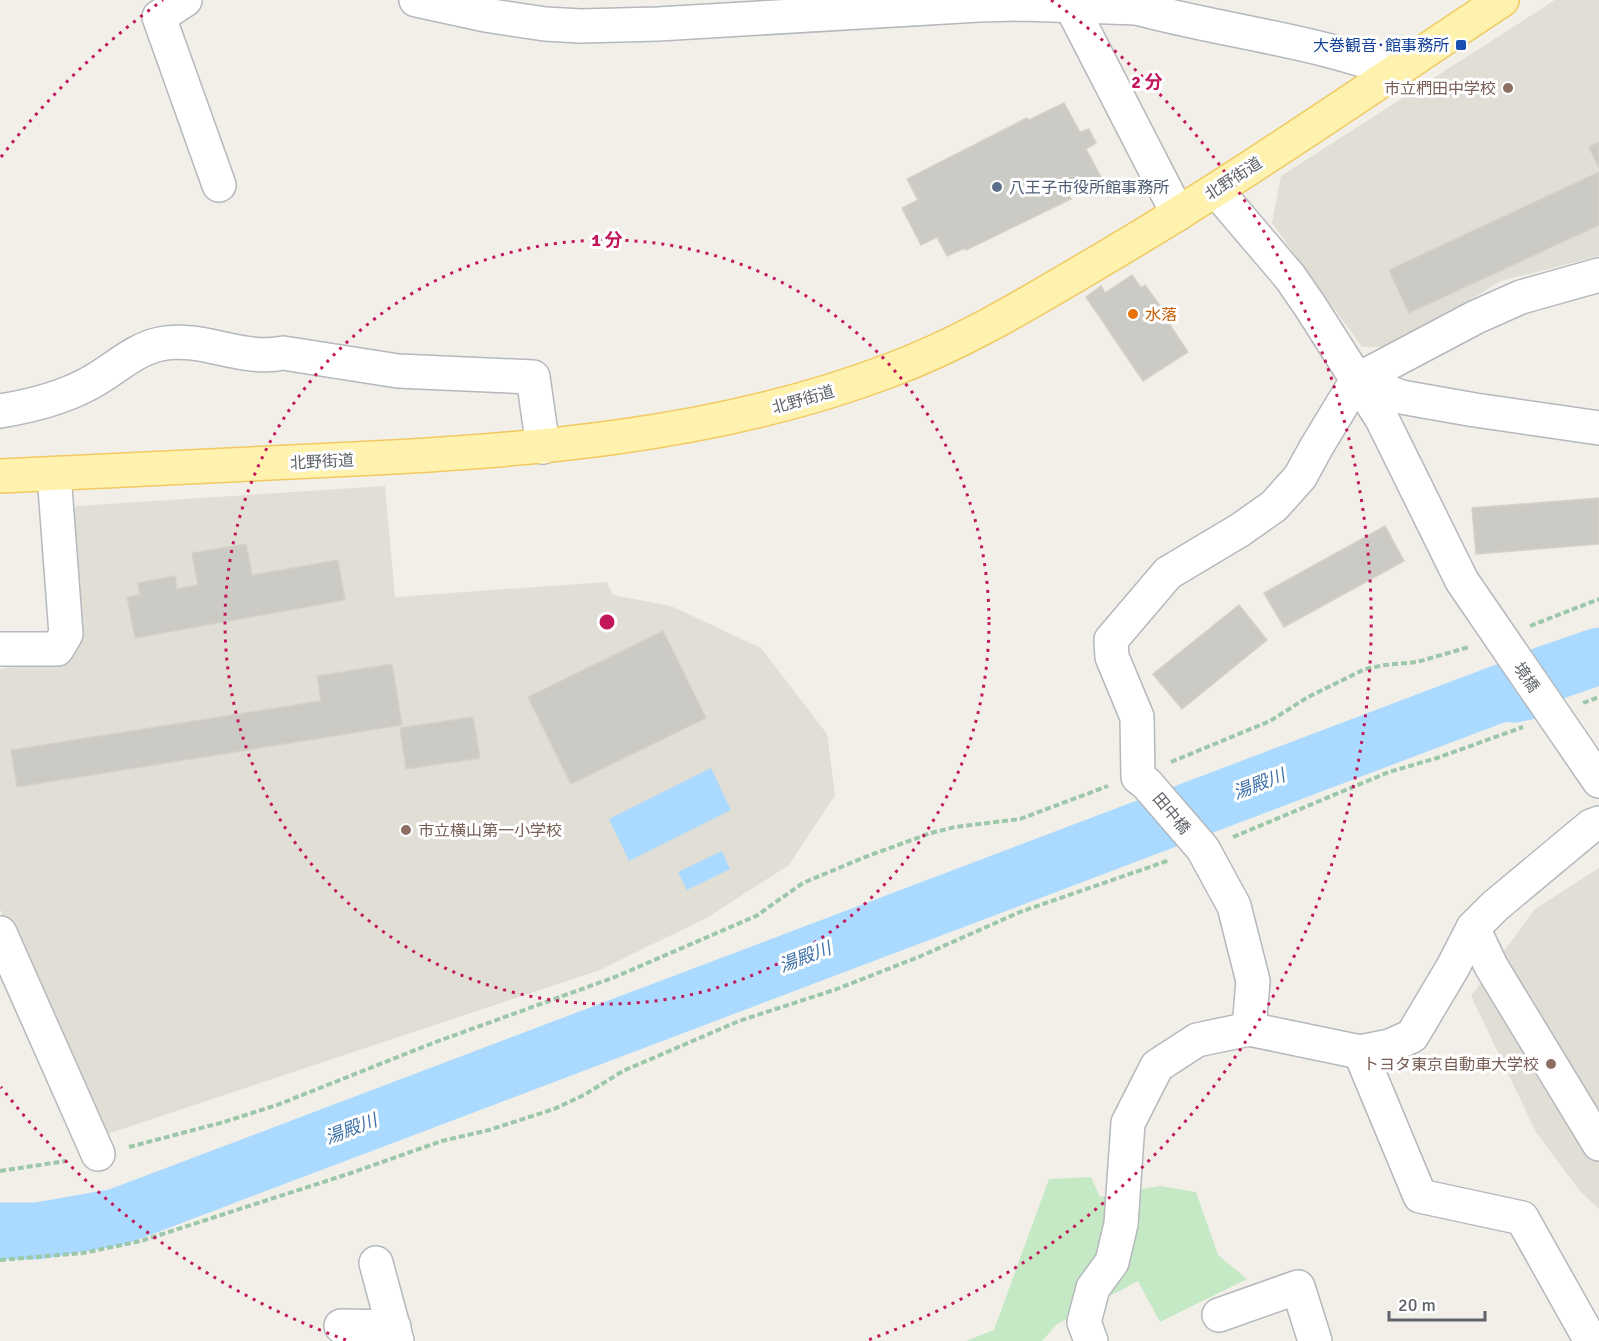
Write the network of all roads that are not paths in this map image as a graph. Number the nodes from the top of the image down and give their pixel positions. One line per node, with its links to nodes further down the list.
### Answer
1 (185, 0): 7 (street)
2 (416, 0): 5 (street)
3 (1502, 0): 6 (main road, 北野街道)
4 (1146, 4): 5 (street); 6 (street)
5 (1071, 6): 9 (street)
6 (1394, 71): 8 (main road, 北野街道)
7 (219, 185)
8 (1216, 190): 9 (main road, 北野街道); 11 (street, 境橋)
9 (1178, 214): 14 (main road, 北野街道)
10 (1599, 274): 11 (street)
11 (1358, 380): 13 (street); 18 (street, 境橋); 22 (street, 田中橋)
12 (0, 411): 14 (street)
13 (1599, 428)
14 (543, 447): 15 (main road, 北野街道)
15 (54, 474): 16 (main road, 北野街道); 17 (street)
16 (0, 476)
17 (0, 649)
18 (1599, 781)
19 (1599, 823): 20 (street)
20 (1473, 928): 23 (street); 24 (street)
21 (0, 933): 25 (street)
22 (1249, 1029): 23 (street); 30 (street)
23 (1360, 1052): 32 (street)
24 (1599, 1144)
25 (98, 1154)
26 (376, 1263): 29 (street)
27 (1219, 1316): 31 (street)
28 (341, 1326): 29 (street)
29 (395, 1334)
30 (1091, 1341)
31 (1315, 1341)
32 (1591, 1341)

